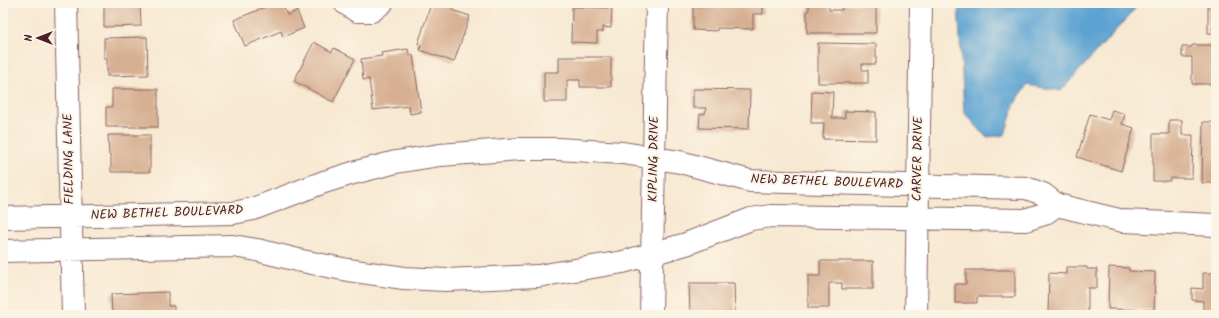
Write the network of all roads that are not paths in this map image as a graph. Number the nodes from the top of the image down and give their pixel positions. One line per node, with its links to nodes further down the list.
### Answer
1 (66, 3): 12 (street, FIELDING LANE)
2 (345, 3): 3 (street)
3 (382, 3)
4 (657, 3): 6 (street, KIPLING DRIVE)
5 (921, 3): 8 (street, CARVER DRIVE)
6 (654, 158): 7 (street, NEW BETHEL BOULEVARD); 10 (street, NEW BETHEL BOULEVARD); 19 (street, KIPLING DRIVE)
7 (771, 182): 8 (street, NEW BETHEL BOULEVARD); 11 (street)
8 (918, 185): 9 (street, NEW BETHEL BOULEVARD); 14 (street, CARVER DRIVE)
9 (1057, 205): 14 (street); 15 (street, NEW BETHEL BOULEVARD)
10 (233, 213): 12 (street, NEW BETHEL BOULEVARD); 16 (street)
11 (771, 216): 14 (street); 19 (street)
12 (71, 217): 13 (street, NEW BETHEL BOULEVARD); 17 (street, FIELDING LANE)
13 (3, 218)
14 (917, 218): 22 (street, CARVER DRIVE)
15 (1216, 225)
16 (233, 246): 17 (street); 19 (street)
17 (72, 249): 18 (street); 20 (street, FIELDING LANE)
18 (3, 251)
19 (652, 254): 21 (street, KIPLING DRIVE)
20 (73, 315)
21 (651, 315)
22 (916, 315)

